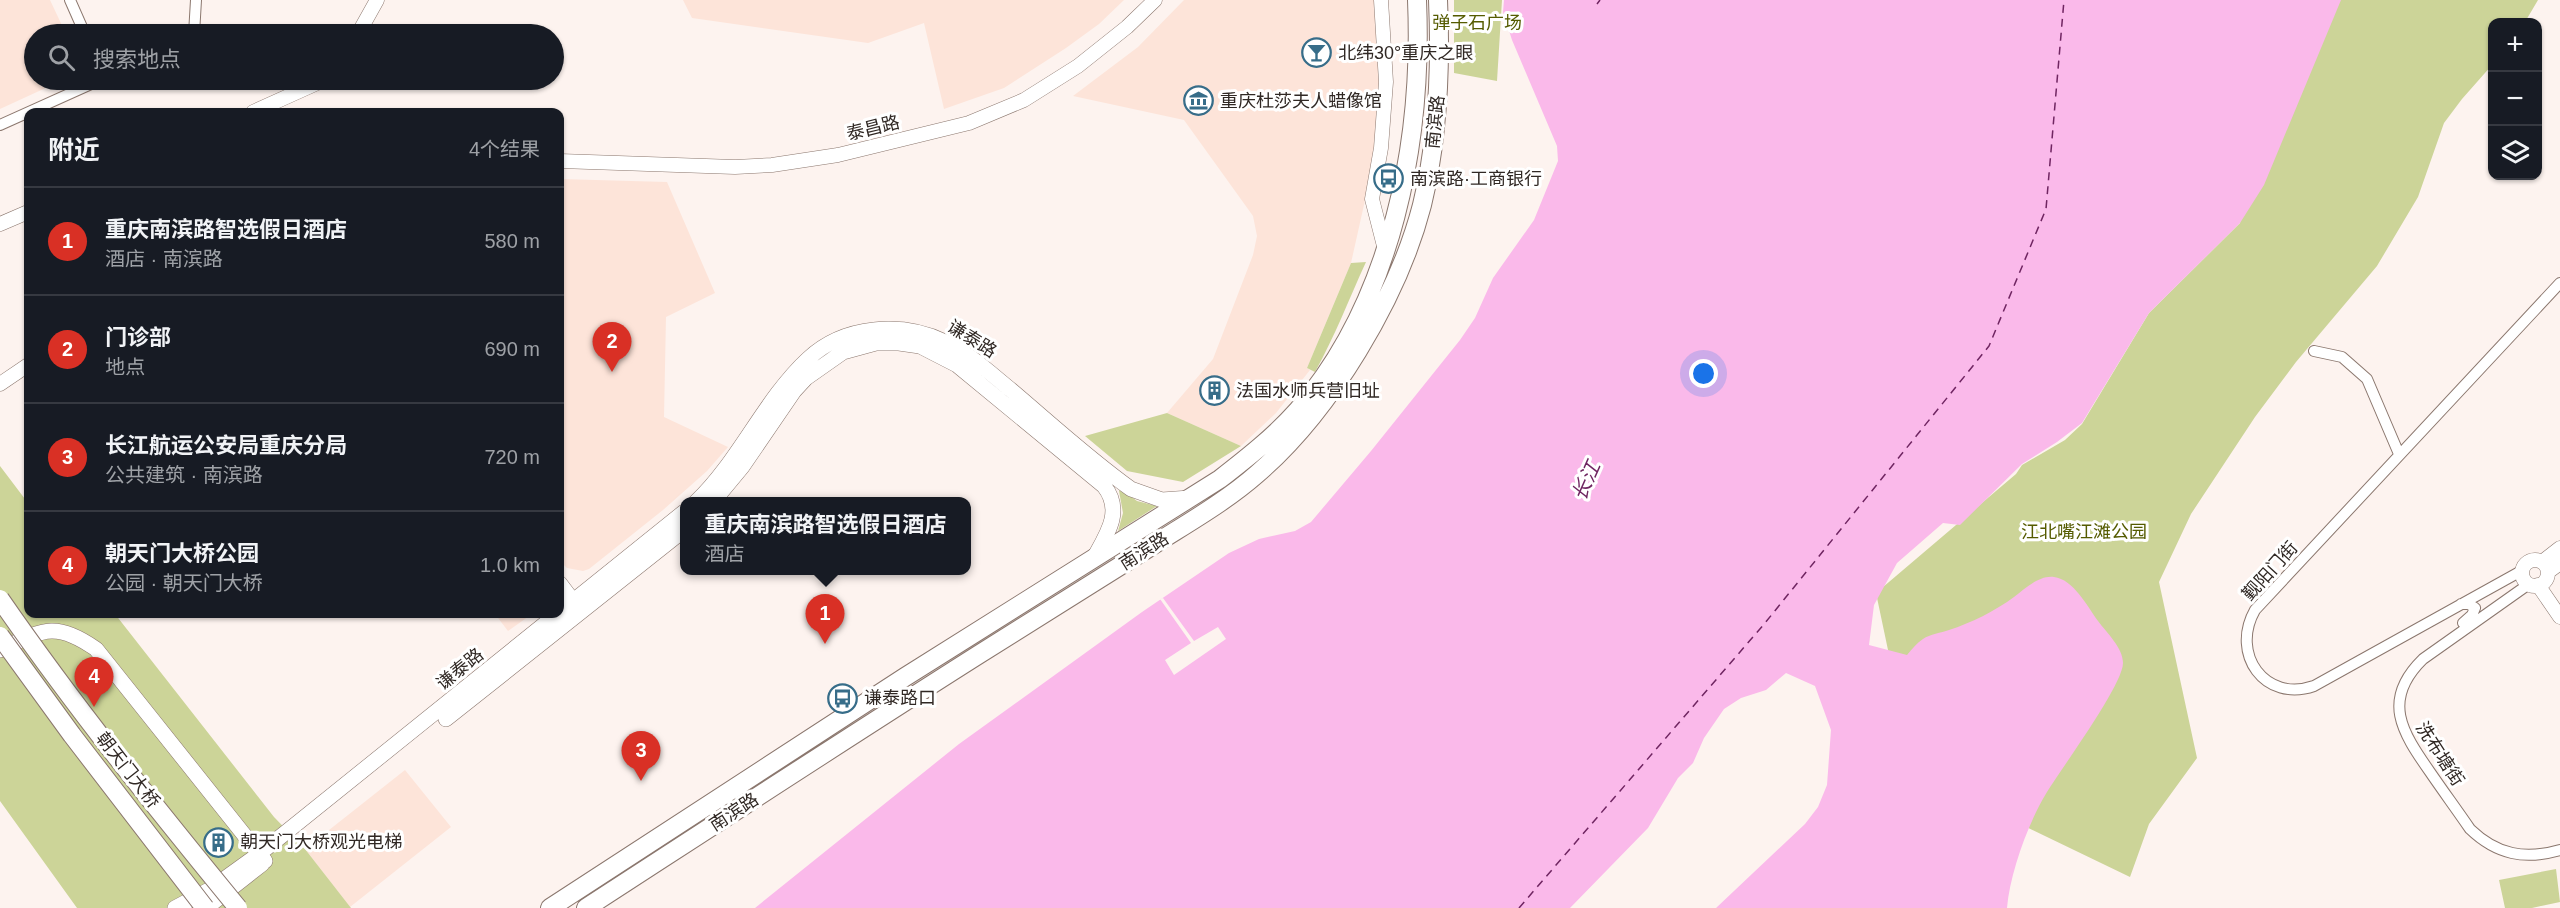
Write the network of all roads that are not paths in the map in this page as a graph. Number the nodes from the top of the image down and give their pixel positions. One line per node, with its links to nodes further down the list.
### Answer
1 (69, 0): 8 (street)
2 (196, 0): 9 (street)
3 (377, 0): 10 (street)
4 (1155, 0): 17 (street, 泰昌路)
5 (1381, 0): 20 (street)
6 (1416, 0): 20 (main road, 南滨路)
7 (1438, 0): 46 (main road, 南滨路)
8 (80, 24)
9 (195, 24)
10 (364, 24)
11 (78, 90): 13 (street)
12 (302, 90): 14 (street)
13 (38, 108)
14 (262, 108)
15 (24, 114): 16 (street)
16 (0, 125)
17 (564, 160)
18 (24, 214): 19 (street)
19 (0, 224)
20 (1385, 250): 28 (main road, 南滨路)
21 (2560, 283): 25 (street, 觐阳门街)
22 (2314, 351): 25 (street)
23 (24, 368): 24 (street)
24 (0, 384)
25 (2399, 454): 39 (street, 觐阳门街)
26 (700, 497): 28 (main road, 谦泰路)
27 (716, 497): 32 (main road, 谦泰路)
28 (1190, 498): 32 (main road, 南滨路)
29 (680, 516): 40 (main road, 谦泰路)
30 (680, 533): 40 (main road, 谦泰路)
31 (2560, 548): 35 (street)
32 (1095, 556): 45 (main road, 南滨路)
33 (2560, 563): 35 (street)
34 (2523, 570): 35 (street); 35 (street); 39 (street, 觐阳门街)
35 (2541, 577): 38 (street); 41 (street); 43 (street, 洗布塘街)
36 (564, 588): 40 (street)
37 (0, 599): 53 (main road, 朝天门大桥, bridge)
38 (2560, 601)
39 (2461, 604): 43 (street)
40 (578, 607): 50 (main road, 谦泰路)
41 (2560, 617)
42 (0, 636): 52 (main road, 朝天门大桥, bridge)
43 (2442, 644): 49 (street, 洗布塘街)
44 (0, 650): 50 (main road)
45 (905, 677): 46 (main road); 47 (main road, 南滨路)
46 (927, 687): 48 (main road, 南滨路)
47 (859, 707): 48 (main road); 54 (main road, 南滨路)
48 (788, 777): 55 (main road, 南滨路)
49 (2560, 850)
50 (262, 858): 51 (main road); 52 (main road)
51 (175, 908)
52 (206, 908)
53 (238, 908)
54 (550, 908)
55 (586, 908)

